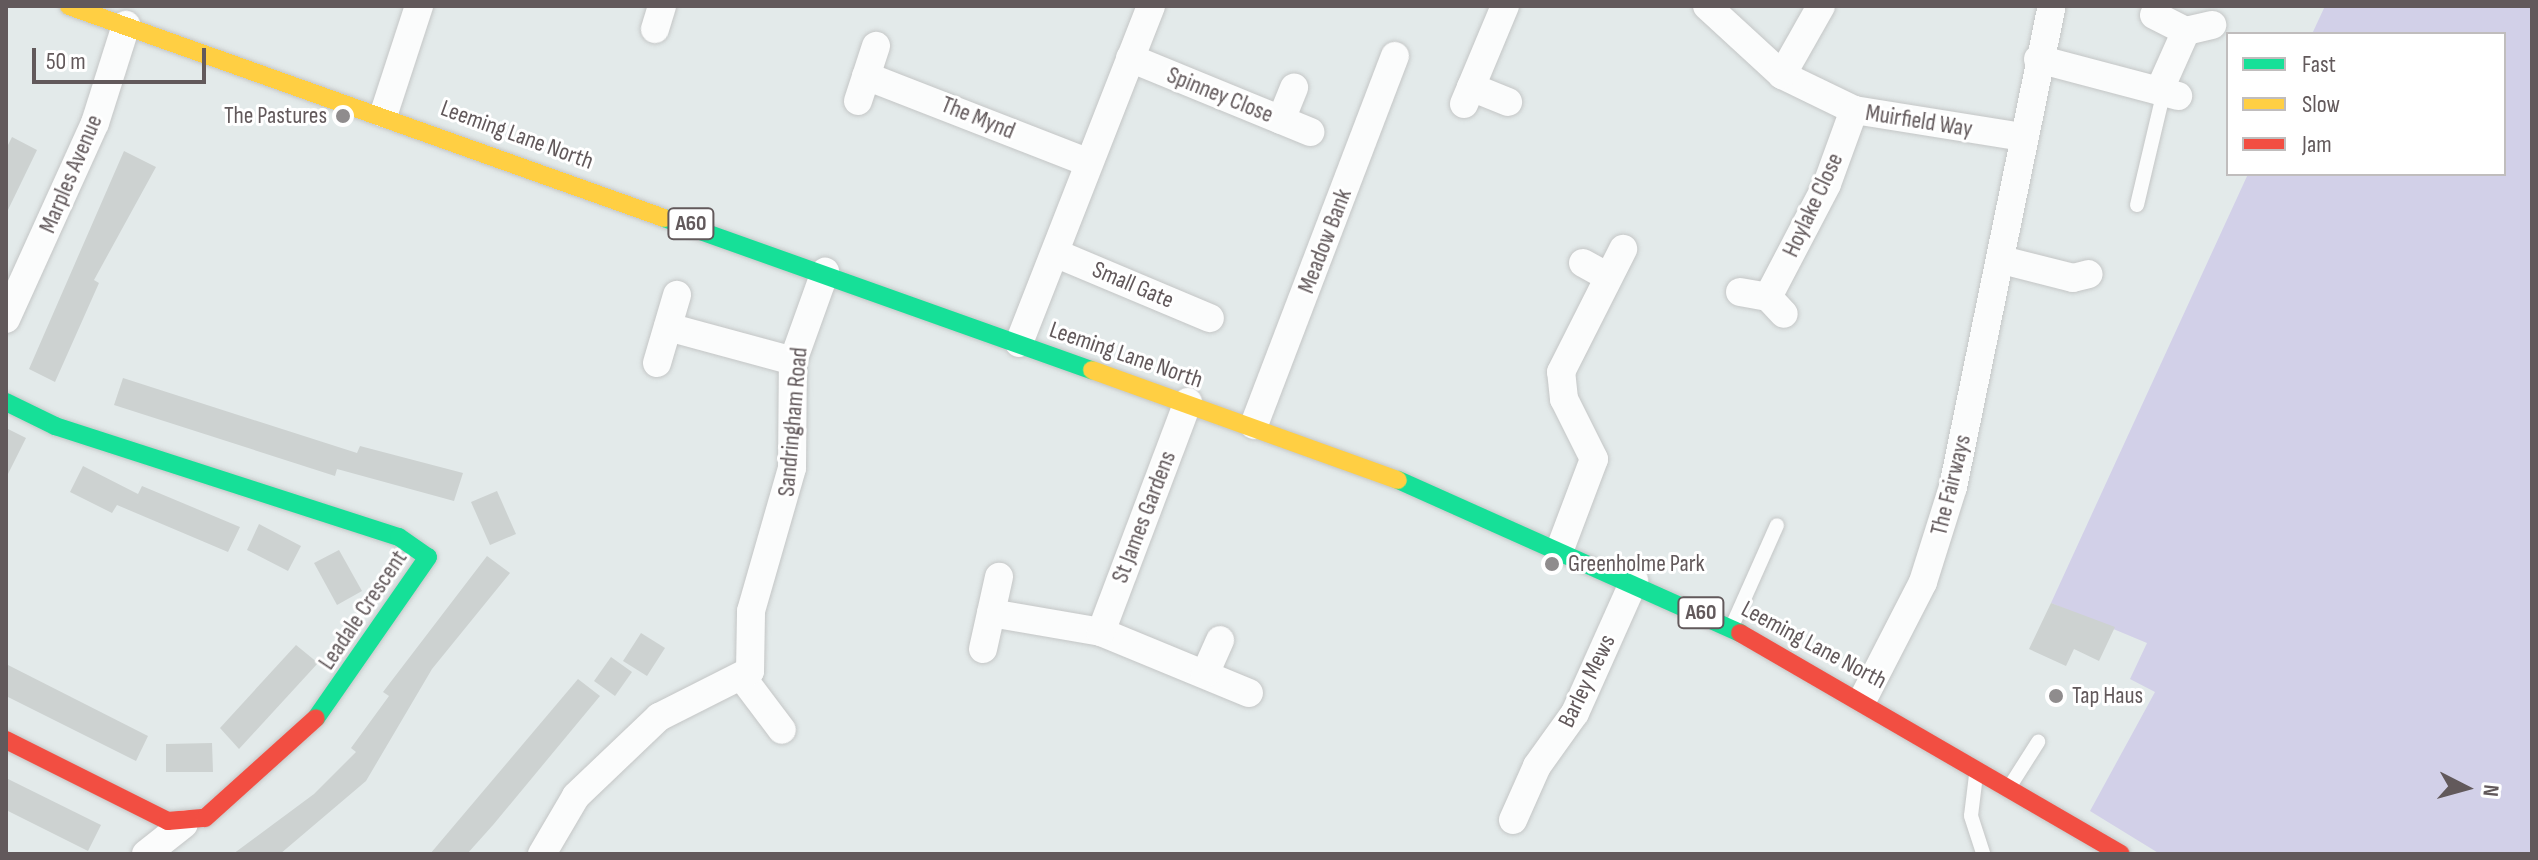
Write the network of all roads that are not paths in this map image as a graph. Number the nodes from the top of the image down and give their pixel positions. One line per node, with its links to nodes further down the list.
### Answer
1 (69, 6): 9 (main road, Leeming Lane North / A60)
2 (1151, 6): 12 (street)
3 (1505, 6): 17 (street)
4 (1707, 6): 14 (street, Muirfield Way)
5 (1821, 6): 14 (street)
6 (2052, 6): 13 (street, The Fairways)
7 (409, 9): 19 (street)
8 (2154, 15): 16 (street)
9 (126, 25): 19 (main road, Leeming Lane North / A60); 35 (street, Marples Avenue)
10 (876, 46): 23 (street, The Mynd)
11 (1395, 56): 42 (street, Meadow Bank)
12 (1130, 58): 20 (street, Spinney Close); 23 (street)
13 (2038, 59): 16 (street); 22 (street, The Fairways)
14 (1782, 75): 18 (street, Muirfield Way)
15 (1294, 87): 20 (street)
16 (2167, 92): 24 (lane)
17 (1508, 102)
18 (1854, 110): 22 (street, Muirfield Way); 33 (street, Hoylake Close)
19 (384, 113): 29 (main road, Leeming Lane North / A60)
20 (1281, 120): 21 (street, Spinney Close)
21 (1310, 132)
22 (2023, 137): 27 (street, The Fairways)
23 (1089, 163): 26 (street)
24 (2137, 205)
25 (1623, 249): 31 (street)
26 (1055, 253): 34 (street, Small Gate); 37 (street)
27 (2002, 260): 30 (street); 55 (street, The Fairways)
28 (1583, 263): 31 (street)
29 (825, 272): 37 (main road, Leeming Lane North / A60); 38 (street, Sandringham Road)
30 (2089, 274)
31 (1608, 277): 44 (street)
32 (677, 295): 36 (street)
33 (1764, 301)
34 (1210, 318)
35 (6, 319)
36 (668, 327): 38 (street); 39 (street)
37 (1019, 343): 41 (main road, Leeming Lane North / A60)
38 (793, 361): 53 (street, Sandringham Road)
39 (657, 363)
40 (6, 402): 62 (main road, Leadale Crescent)
41 (1188, 402): 42 (main road, Leeming Lane North / A60); 49 (street, St James Gardens)
42 (1254, 425): 44 (main road, Leeming Lane North / A60)
43 (1777, 525): 48 (lane)
44 (1560, 549): 46 (main road, Leeming Lane North / A60)
45 (999, 577): 47 (street)
46 (1634, 581): 48 (main road, Leeming Lane North / A60); 61 (street, Barley Mews)
47 (991, 613): 49 (street); 51 (street)
48 (1732, 628): 55 (main road, Leeming Lane North / A60)
49 (1101, 632): 52 (street)
50 (1220, 640): 52 (street)
51 (983, 649)
52 (1205, 674): 54 (street)
53 (742, 677): 56 (street); 64 (street)
54 (1249, 693)
55 (1864, 697): 59 (main road, Leeming Lane North / A60)
56 (782, 730)
57 (6, 740): 62 (main road)
58 (2038, 742): 60 (lane)
59 (1978, 767): 60 (main road, Leeming Lane North / A60); 65 (lane)
60 (2010, 786): 66 (main road, Leeming Lane North / A60)
61 (1513, 820)
62 (184, 824): 63 (street)
63 (146, 854)
64 (542, 854)
65 (1983, 854)
66 (2121, 854)

